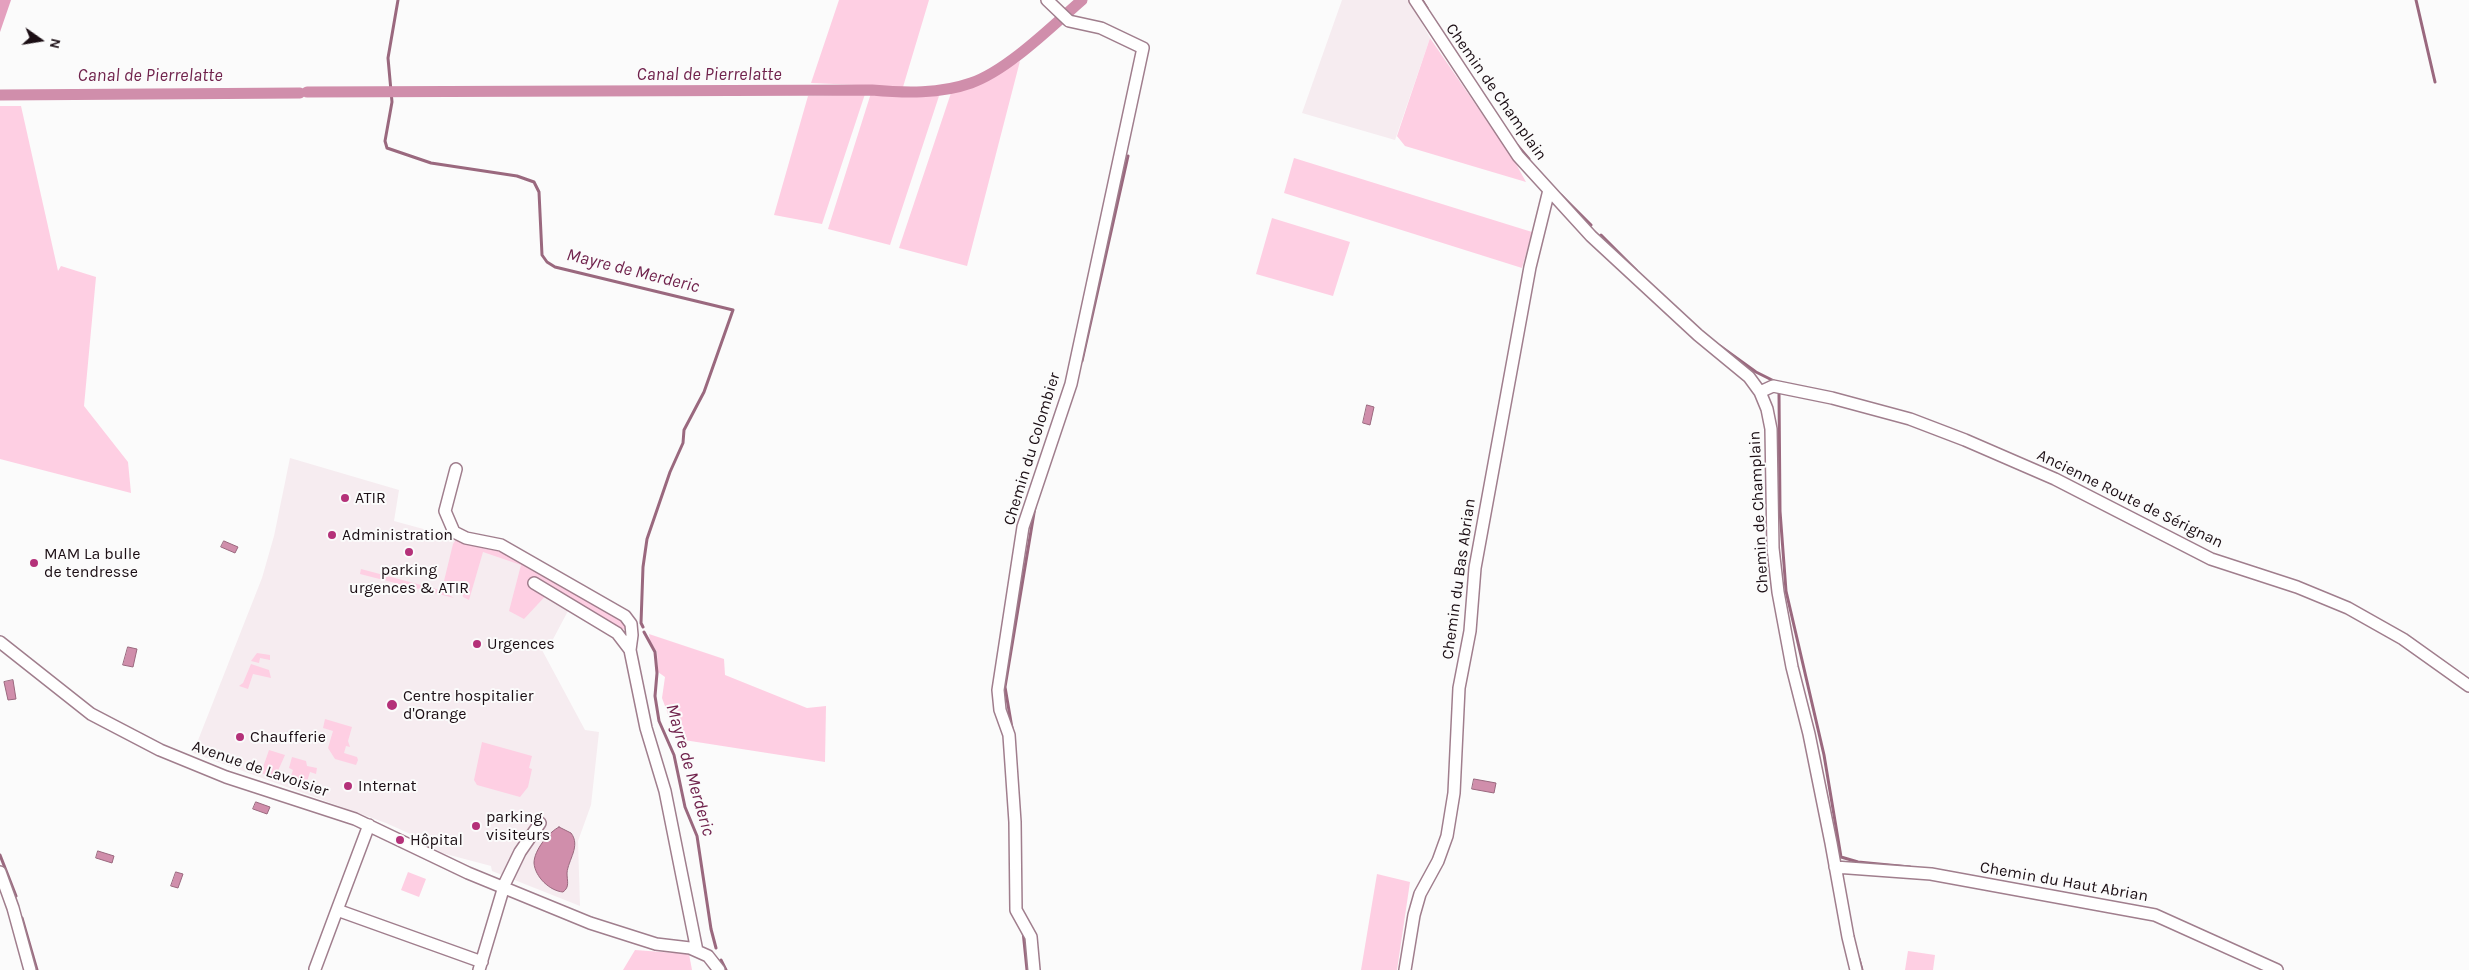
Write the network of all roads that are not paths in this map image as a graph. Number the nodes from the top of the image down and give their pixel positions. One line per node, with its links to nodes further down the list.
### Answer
1 (1415, 0): 3 (street, Chemin de Champlain)
2 (1055, 7): 21 (street, Chemin du Colombier)
3 (1549, 190): 4 (street, Chemin de Champlain); 22 (street, Chemin du Bas Abrian)
4 (1760, 392): 9 (street, Ancienne Route de Sérignan); 12 (street, Chemin de Champlain)
5 (456, 469): 8 (street)
6 (534, 583): 8 (street)
7 (0, 642): 11 (street, Avenue de Lavoisier)
8 (630, 650): 16 (street)
9 (2469, 686)
10 (540, 823): 14 (street)
11 (370, 826): 14 (street, Avenue de Lavoisier); 15 (street)
12 (1835, 867): 23 (street, Chemin de Champlain); 24 (street, Chemin du Haut Abrian)
13 (0, 872): 19 (street)
14 (503, 888): 16 (street, Avenue de Lavoisier); 17 (street)
15 (337, 910): 17 (street); 18 (street)
16 (698, 951): 20 (street, Avenue de Lavoisier)
17 (481, 966)
18 (316, 969)
19 (30, 970)
20 (719, 970)
21 (1034, 970)
22 (1405, 970)
23 (1856, 970)
24 (2277, 970)

